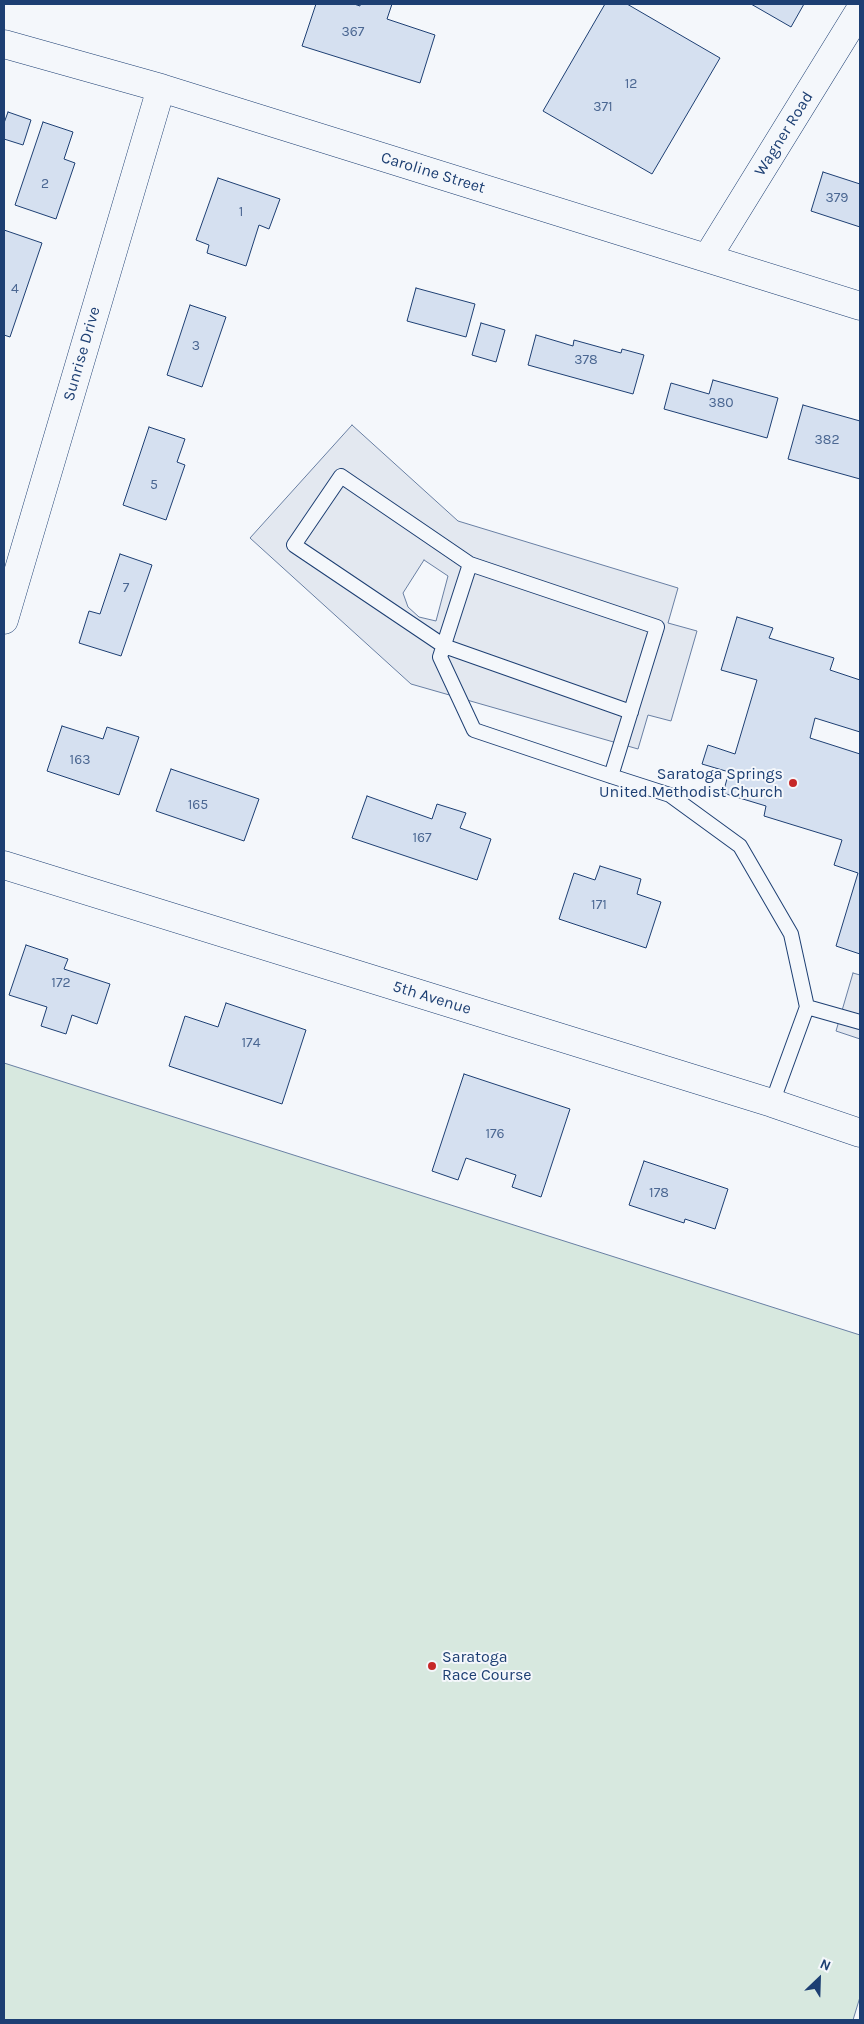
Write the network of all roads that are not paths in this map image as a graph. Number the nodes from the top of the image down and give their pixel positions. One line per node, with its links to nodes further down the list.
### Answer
1 (860, 10): 4 (street, Wagner Road)
2 (4, 44): 3 (street, Caroline Street)
3 (161, 88): 4 (street, Caroline Street); 7 (street, Sunrise Drive)
4 (707, 258): 5 (street, Caroline Street)
5 (860, 306)
6 (470, 564): 8 (lane); 8 (lane); 9 (lane)
7 (4, 620)
8 (444, 646): 9 (lane); 10 (lane)
9 (631, 712): 10 (lane)
10 (611, 776): 12 (lane)
11 (4, 865): 14 (street, 5th Avenue)
12 (807, 1007): 13 (lane); 14 (lane)
13 (860, 1022)
14 (772, 1103): 15 (street, 5th Avenue)
15 (860, 1133)

